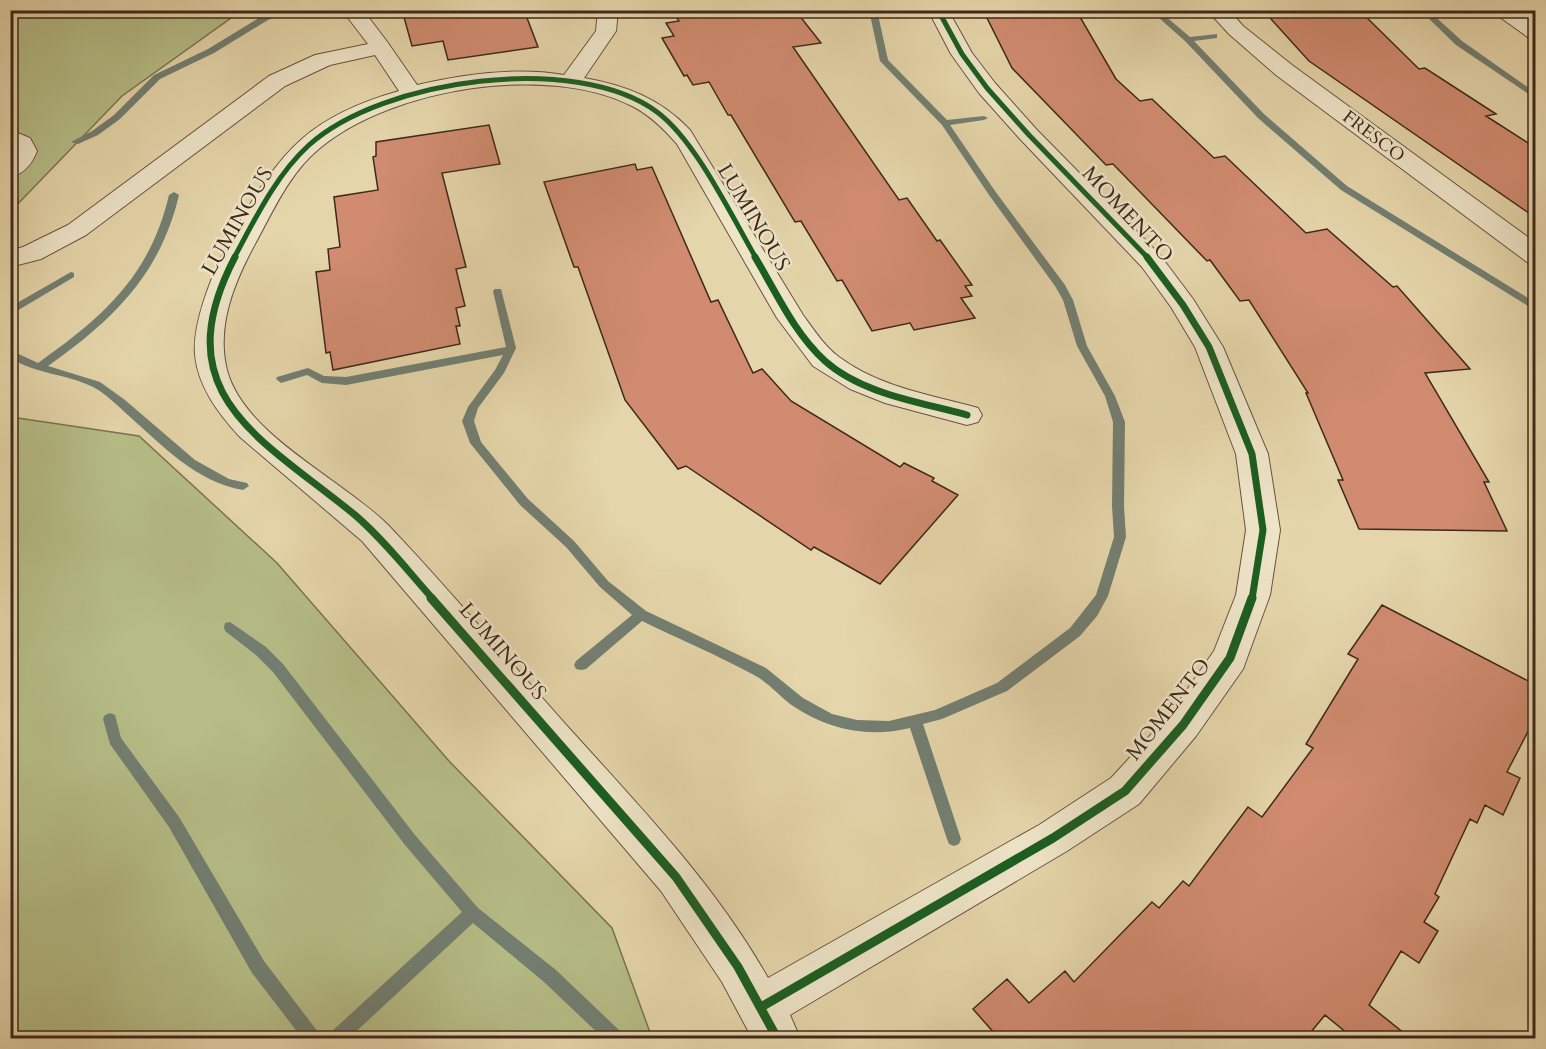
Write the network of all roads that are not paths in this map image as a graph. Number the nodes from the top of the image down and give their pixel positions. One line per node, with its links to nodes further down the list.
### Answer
1 (352, 10): 7 (street)
2 (608, 10): 8 (street)
3 (938, 10): 15 (street, MOMENTO)
4 (1216, 10): 12 (street, FRESCO)
5 (1500, 10): 6 (street)
6 (1536, 34)
7 (381, 47): 9 (street); 13 (street)
8 (571, 81): 9 (street, LUMINOUS); 14 (street, LUMINOUS)
9 (412, 94): 15 (street, LUMINOUS)
10 (10, 137): 11 (street)
11 (10, 170)
12 (1536, 256)
13 (10, 259)
14 (966, 415)
15 (769, 1023)

